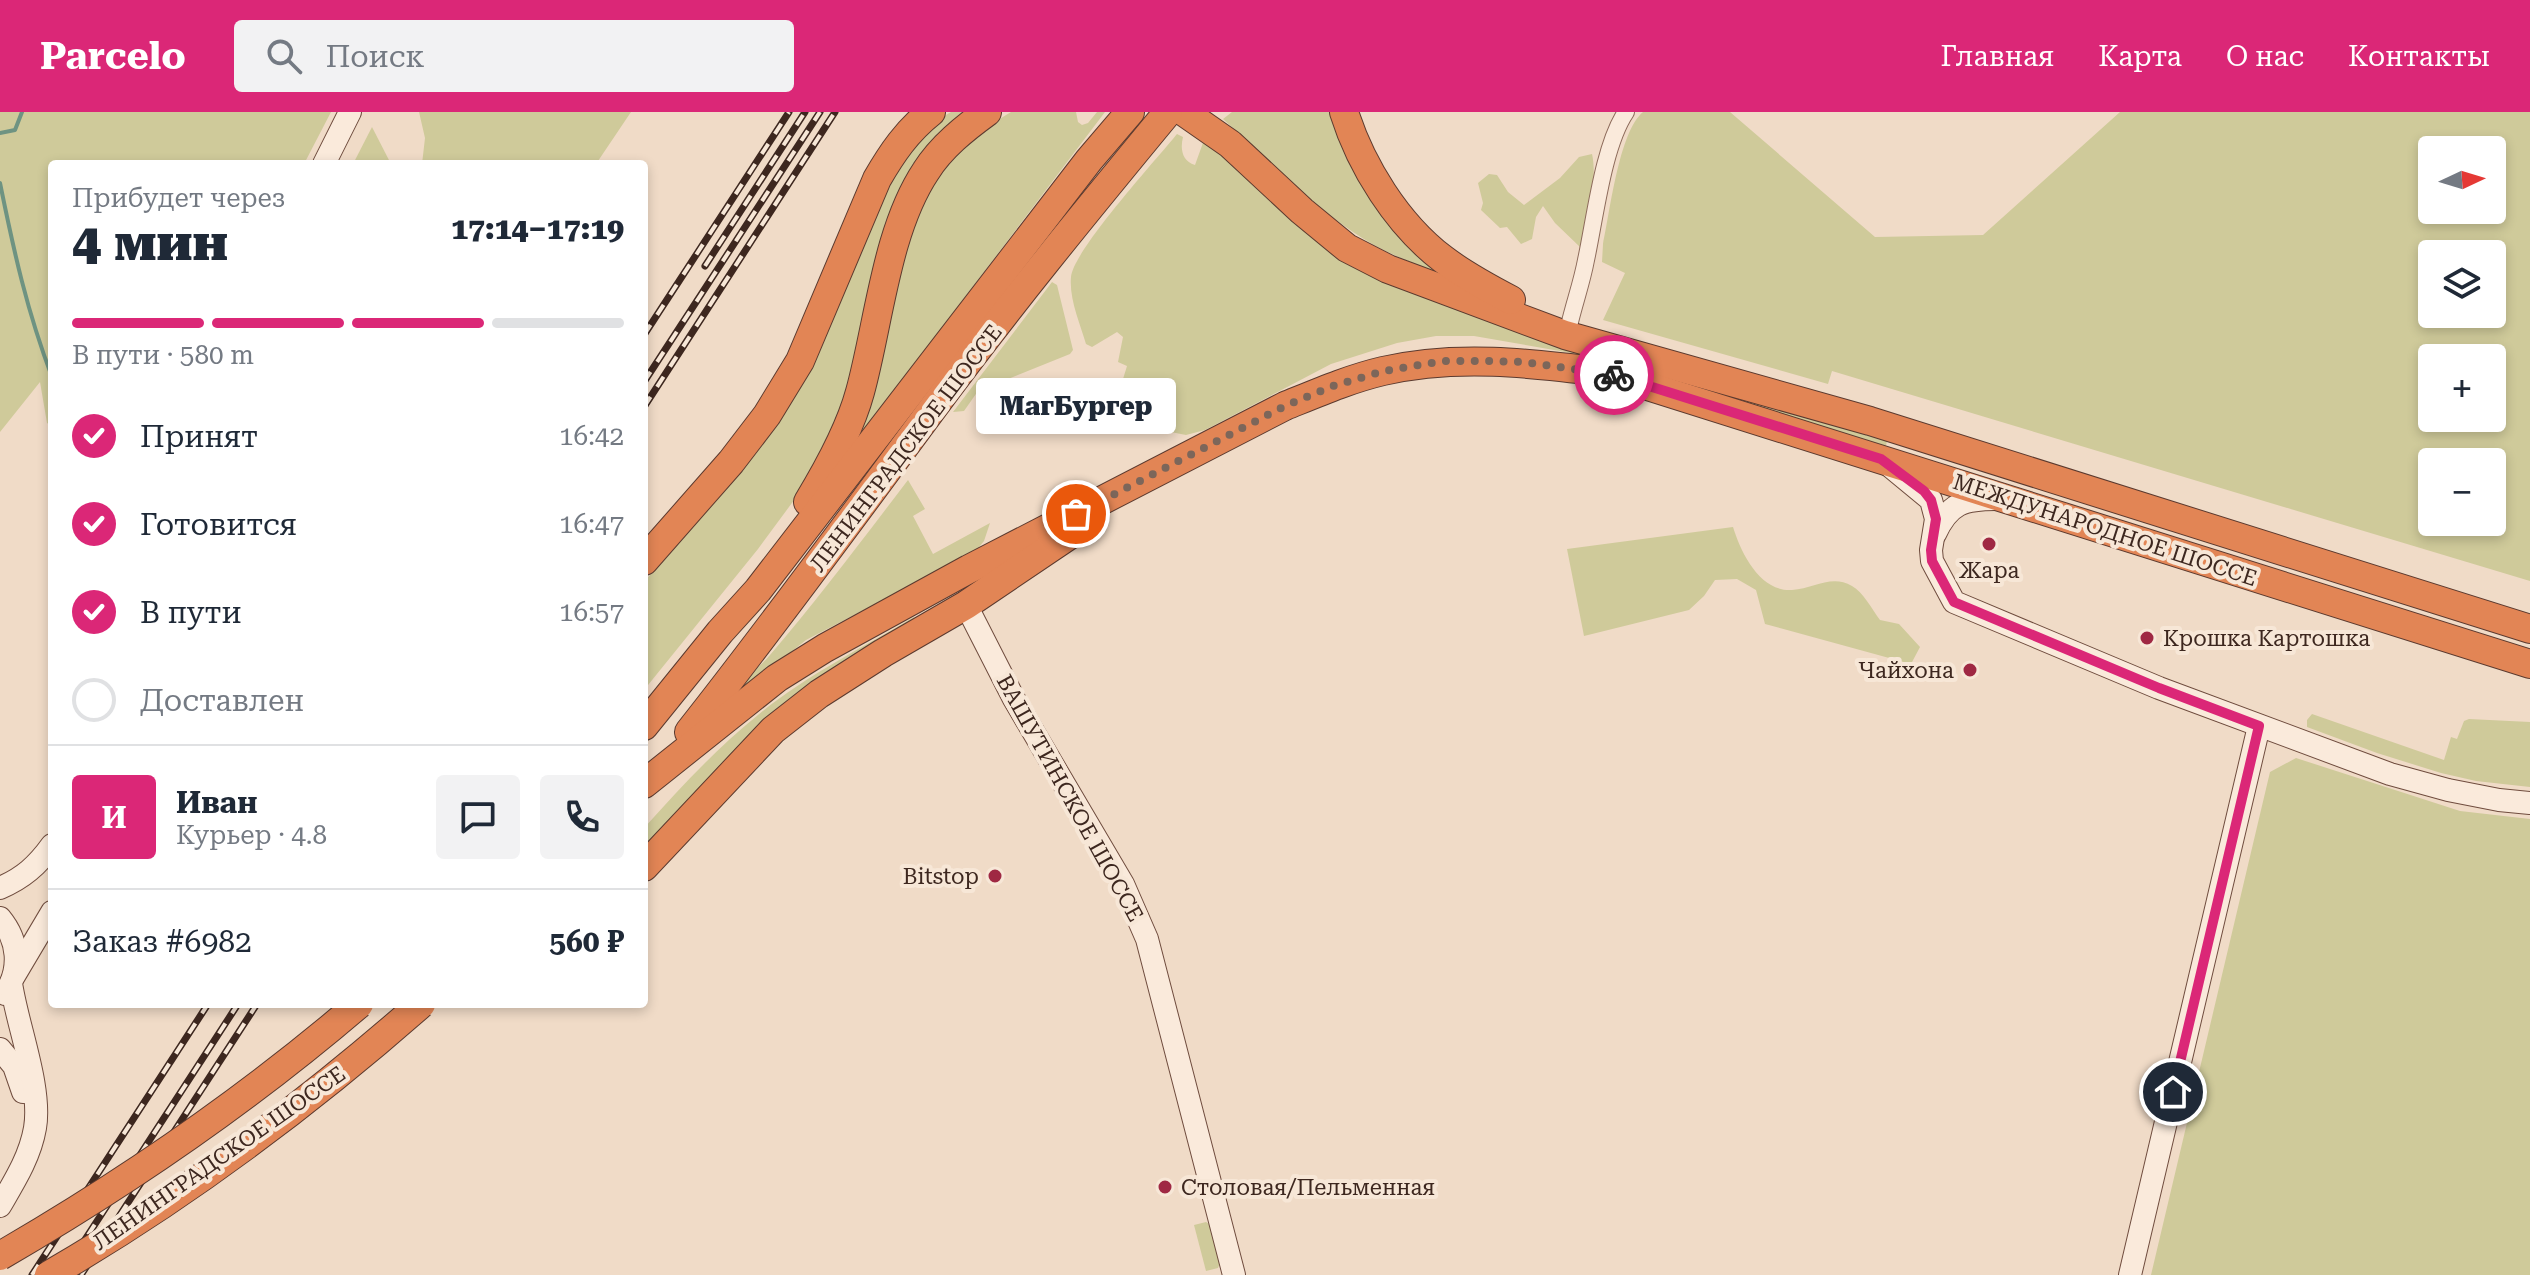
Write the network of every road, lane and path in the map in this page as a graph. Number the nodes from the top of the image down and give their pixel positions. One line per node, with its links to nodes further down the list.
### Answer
1 (350, 112): 9 (street)
2 (931, 112): 16 (highway)
3 (987, 112): 19 (highway)
4 (1130, 112): 19 (highway, ЛЕНИНГРАДСКОЕ ШОССЕ)
5 (1168, 112): 23 (highway, ЛЕНИНГРАДСКОЕ ШОССЕ)
6 (1344, 112): 10 (highway)
7 (1626, 112): 10 (street)
8 (1191, 116): 11 (highway, МЕЖДУНАРОДНОЕ ШОССЕ)
9 (326, 160)
10 (1569, 326): 11 (highway)
11 (1602, 344): 18 (highway, МЕЖДУНАРОДНОЕ ШОССЕ)
12 (1235, 432): 13 (highway, МЕЖДУНАРОДНОЕ ШОССЕ); 17 (highway); 24 (highway, МЕЖДУНАРОДНОЕ ШОССЕ)
13 (1881, 459): 14 (highway, МЕЖДУНАРОДНОЕ ШОССЕ); 15 (street)
14 (2013, 500): 15 (street); 20 (highway, МЕЖДУНАРОДНОЕ ШОССЕ)
15 (1933, 539): 22 (street)
16 (648, 556)
17 (966, 605): 27 (highway); 39 (street, ВАШУТИНСКОЕ ШОССЕ)
18 (2530, 629)
19 (720, 632): 21 (highway, ЛЕНИНГРАДСКОЕ ШОССЕ)
20 (2530, 664)
21 (648, 721)
22 (2259, 726): 25 (street); 40 (street)
23 (648, 779)
24 (648, 781)
25 (2530, 803)
26 (48, 850): 28 (street)
27 (648, 863)
28 (0, 888)
29 (0, 918): 31 (street)
30 (48, 919): 31 (street)
31 (8, 987): 35 (street)
32 (354, 1008): 37 (highway, ЛЕНИНГРАДСКОЕ ШОССЕ, bridge)
33 (416, 1008): 38 (highway, ЛЕНИНГРАДСКОЕ ШОССЕ, bridge)
34 (0, 1049): 35 (street)
35 (24, 1164): 36 (street)
36 (0, 1206)
37 (0, 1256)
38 (49, 1275)
39 (1234, 1275)
40 (2130, 1275)

